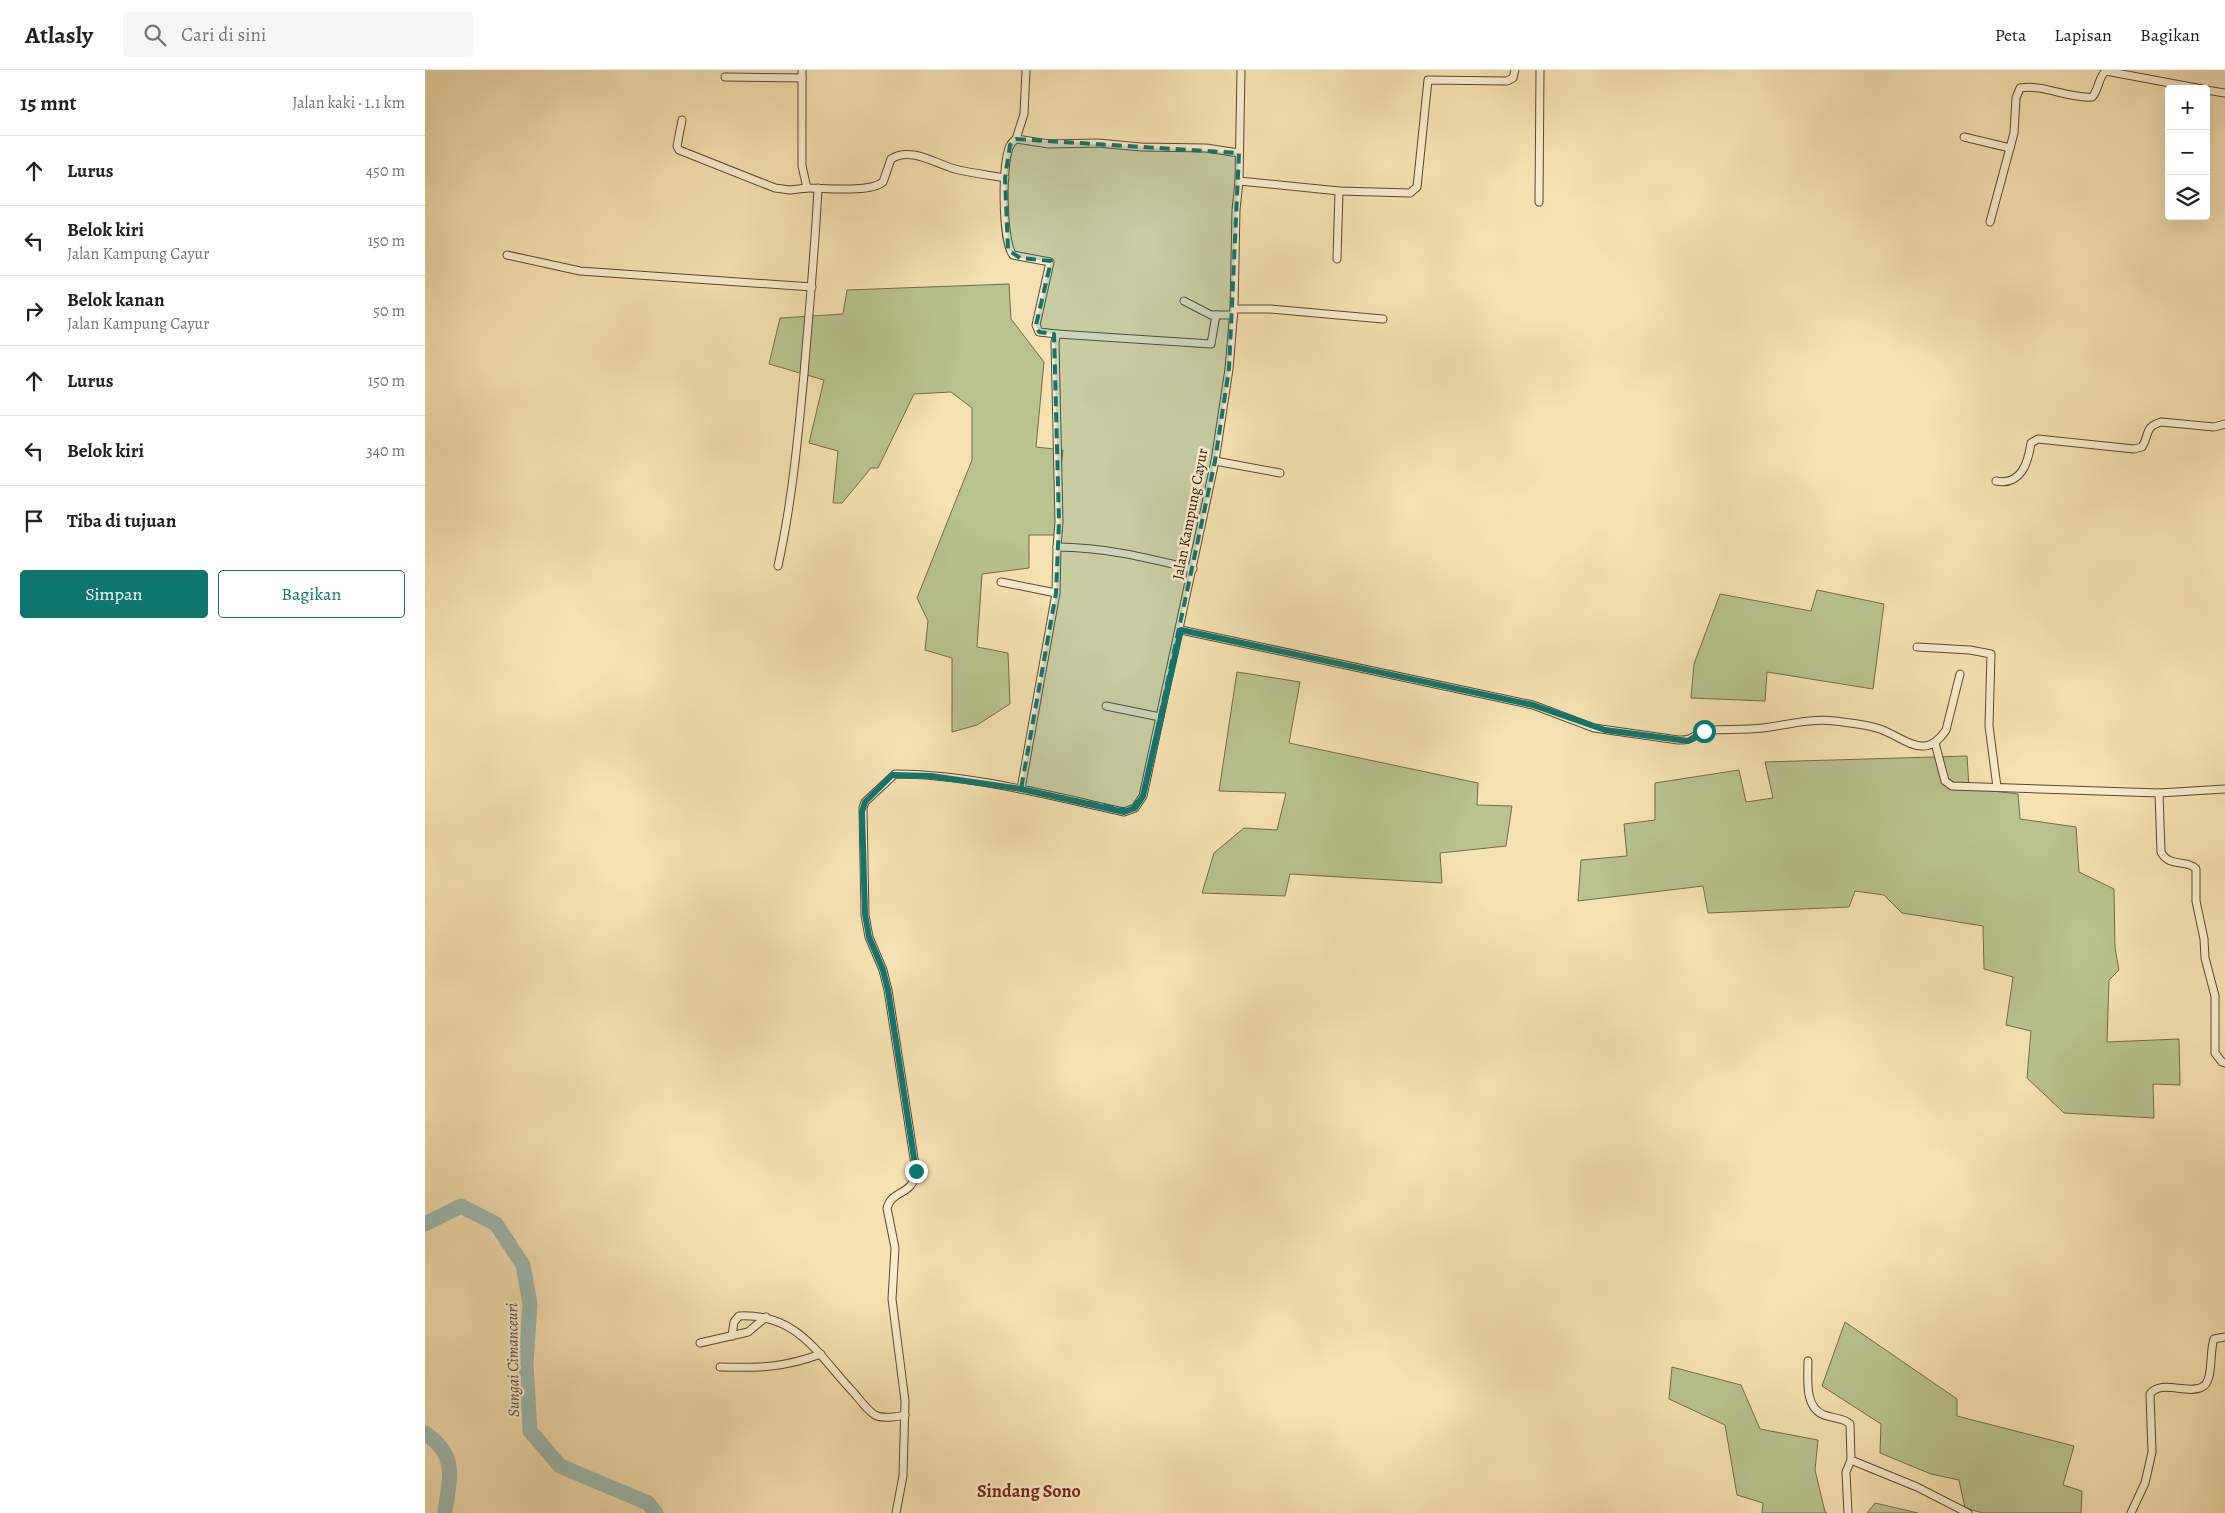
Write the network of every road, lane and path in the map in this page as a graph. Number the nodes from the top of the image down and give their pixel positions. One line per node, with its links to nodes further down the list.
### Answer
1 (802, 70): 7 (street)
2 (1026, 70): 13 (street)
3 (1241, 70): 15 (street, Jalan Kampung Cayur)
4 (1515, 70): 20 (street)
5 (1540, 70): 21 (street)
6 (725, 76): 7 (street)
7 (802, 78): 18 (street)
8 (2179, 85): 14 (street)
9 (2210, 91): 10 (street)
10 (2225, 93)
11 (682, 120): 18 (street)
12 (1964, 137): 14 (street)
13 (1016, 139): 15 (street); 16 (street)
14 (2010, 148): 22 (street)
15 (1239, 153): 17 (street, Jalan Kampung Cayur)
16 (1005, 178): 19 (street); 30 (street)
17 (1239, 181): 20 (street); 27 (street, Jalan Kampung Cayur)
18 (807, 188): 19 (street)
19 (818, 188): 25 (street)
20 (1339, 191): 24 (street)
21 (1539, 202)
22 (1990, 222)
23 (507, 255): 25 (street)
24 (1337, 259)
25 (812, 287): 36 (street)
26 (1184, 301): 28 (street)
27 (1233, 312): 28 (street); 29 (street); 32 (street, Jalan Kampung Cayur)
28 (1215, 315): 30 (street)
29 (1383, 319)
30 (1057, 334): 35 (street)
31 (2225, 424): 34 (street)
32 (1215, 461): 33 (street); 37 (street, Jalan Kampung Cayur)
33 (1280, 473)
34 (1996, 481)
35 (1057, 547): 37 (street); 39 (street)
36 (779, 566)
37 (1193, 569): 40 (street, Jalan Kampung Cayur)
38 (1001, 582): 39 (street)
39 (1056, 593): 47 (street)
40 (1181, 630): 44 (street, Jalan Kampung Cayur); 45 (street)
41 (1917, 647): 46 (street)
42 (1960, 674): 45 (street)
43 (1106, 706): 44 (street)
44 (1160, 717): 47 (street, Jalan Kampung Cayur)
45 (1935, 743): 46 (street)
46 (1997, 787): 49 (street)
47 (1021, 789): 58 (street, Jalan Kampung Cayur)
48 (2225, 789): 49 (street)
49 (2159, 793): 50 (street)
50 (2225, 1063)
51 (766, 1317): 52 (street); 52 (street); 55 (street)
52 (732, 1336): 54 (street)
53 (2225, 1337): 63 (street)
54 (700, 1344)
55 (821, 1354): 57 (street); 58 (street)
56 (1808, 1361): 59 (street)
57 (720, 1367)
58 (905, 1415): 60 (street)
59 (1851, 1460): 61 (street); 62 (street)
60 (896, 1513)
61 (1847, 1513)
62 (1968, 1513)
63 (2131, 1513)

